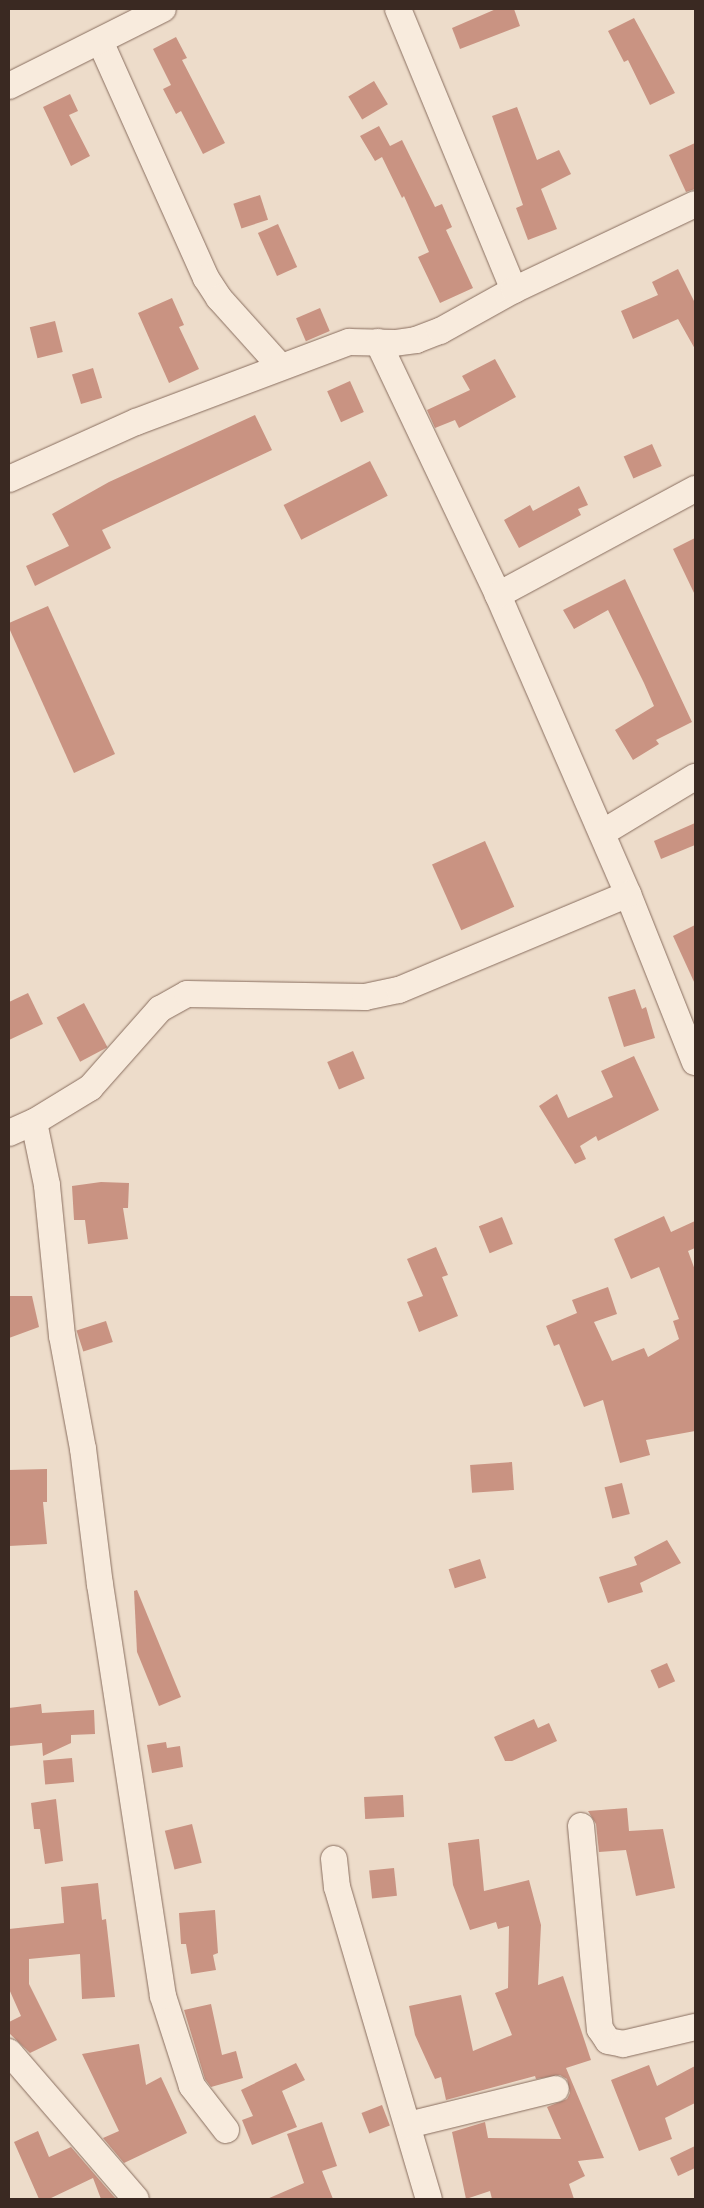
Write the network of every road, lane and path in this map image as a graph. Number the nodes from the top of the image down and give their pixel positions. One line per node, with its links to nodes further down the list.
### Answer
1 (163, 9): 3 (street)
2 (398, 9): 6 (street)
3 (100, 41): 4 (street); 8 (street)
4 (9, 86)
5 (695, 204): 6 (street)
6 (514, 290): 7 (street)
7 (378, 342): 8 (street); 11 (street)
8 (280, 366): 9 (street)
9 (9, 478)
10 (695, 489): 11 (street)
11 (498, 595): 13 (street)
12 (695, 777): 13 (street)
13 (602, 834): 14 (street)
14 (628, 894): 15 (street); 16 (street)
15 (695, 1058)
16 (34, 1122): 17 (street); 24 (street)
17 (9, 1133)
18 (581, 1826): 20 (street)
19 (334, 1859): 23 (street)
20 (695, 2027)
21 (9, 2052): 25 (street)
22 (556, 2089): 23 (street)
23 (408, 2125): 26 (street)
24 (226, 2130)
25 (136, 2199)
26 (430, 2199)

